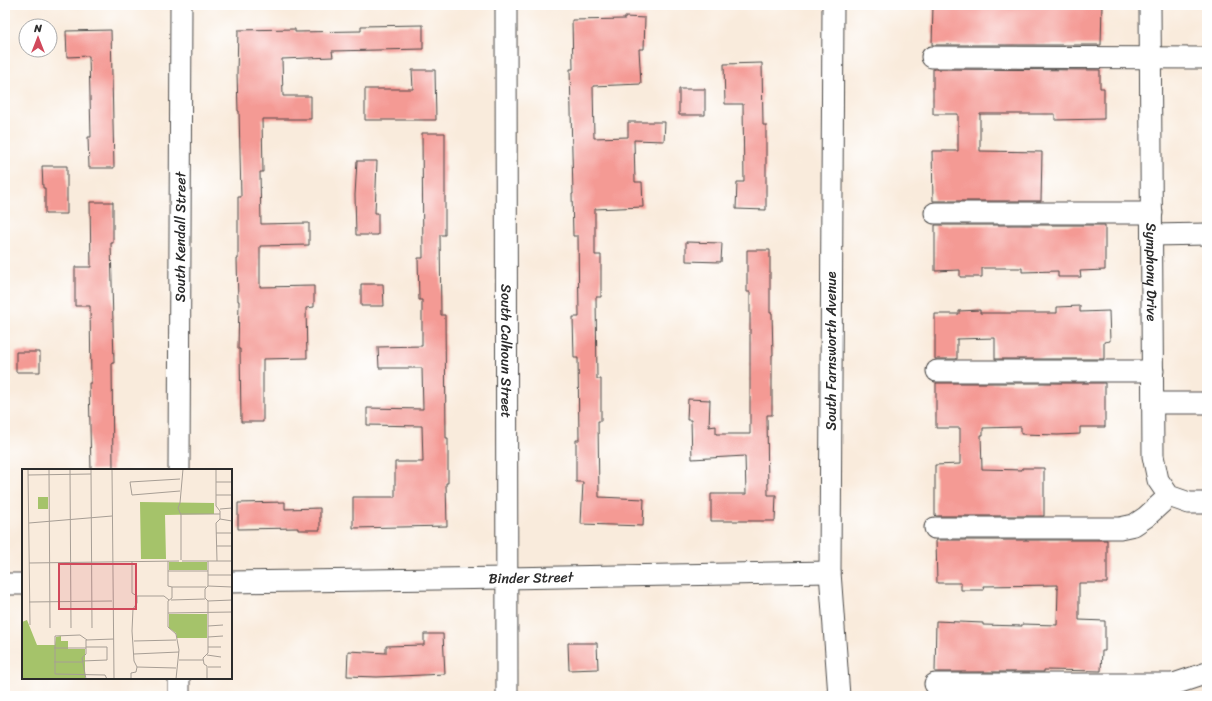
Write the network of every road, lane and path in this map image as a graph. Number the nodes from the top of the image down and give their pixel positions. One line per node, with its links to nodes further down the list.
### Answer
1 (181, 5): 16 (street, South Kendall Street)
2 (506, 5): 21 (street, South Calhoun Street)
3 (833, 5): 20 (street, South Farnsworth Avenue)
4 (1150, 5): 6 (street, Symphony Drive)
5 (932, 58): 6 (street)
6 (1151, 58): 7 (street); 9 (street, Symphony Drive)
7 (1207, 58)
8 (935, 213): 9 (street)
9 (1152, 213): 11 (street, Symphony Drive)
10 (1207, 234): 11 (street)
11 (1152, 235): 13 (street, Symphony Drive)
12 (937, 371): 13 (street)
13 (1152, 371): 14 (street, Symphony Drive)
14 (1153, 403): 15 (street); 17 (street, Symphony Drive)
15 (1207, 403)
16 (179, 469)
17 (1169, 496): 18 (street); 19 (street)
18 (1207, 503)
19 (935, 528)
20 (830, 572): 21 (street, Binder Street); 31 (street, South Farnsworth Avenue)
21 (506, 578): 22 (street, Binder Street); 30 (street, South Calhoun Street)
22 (232, 582)
23 (5, 584): 24 (street)
24 (22, 584)
25 (1207, 673): 28 (street)
26 (179, 679): 29 (street)
27 (935, 684): 28 (street)
28 (1168, 690)
29 (179, 696)
30 (507, 696)
31 (839, 696)

